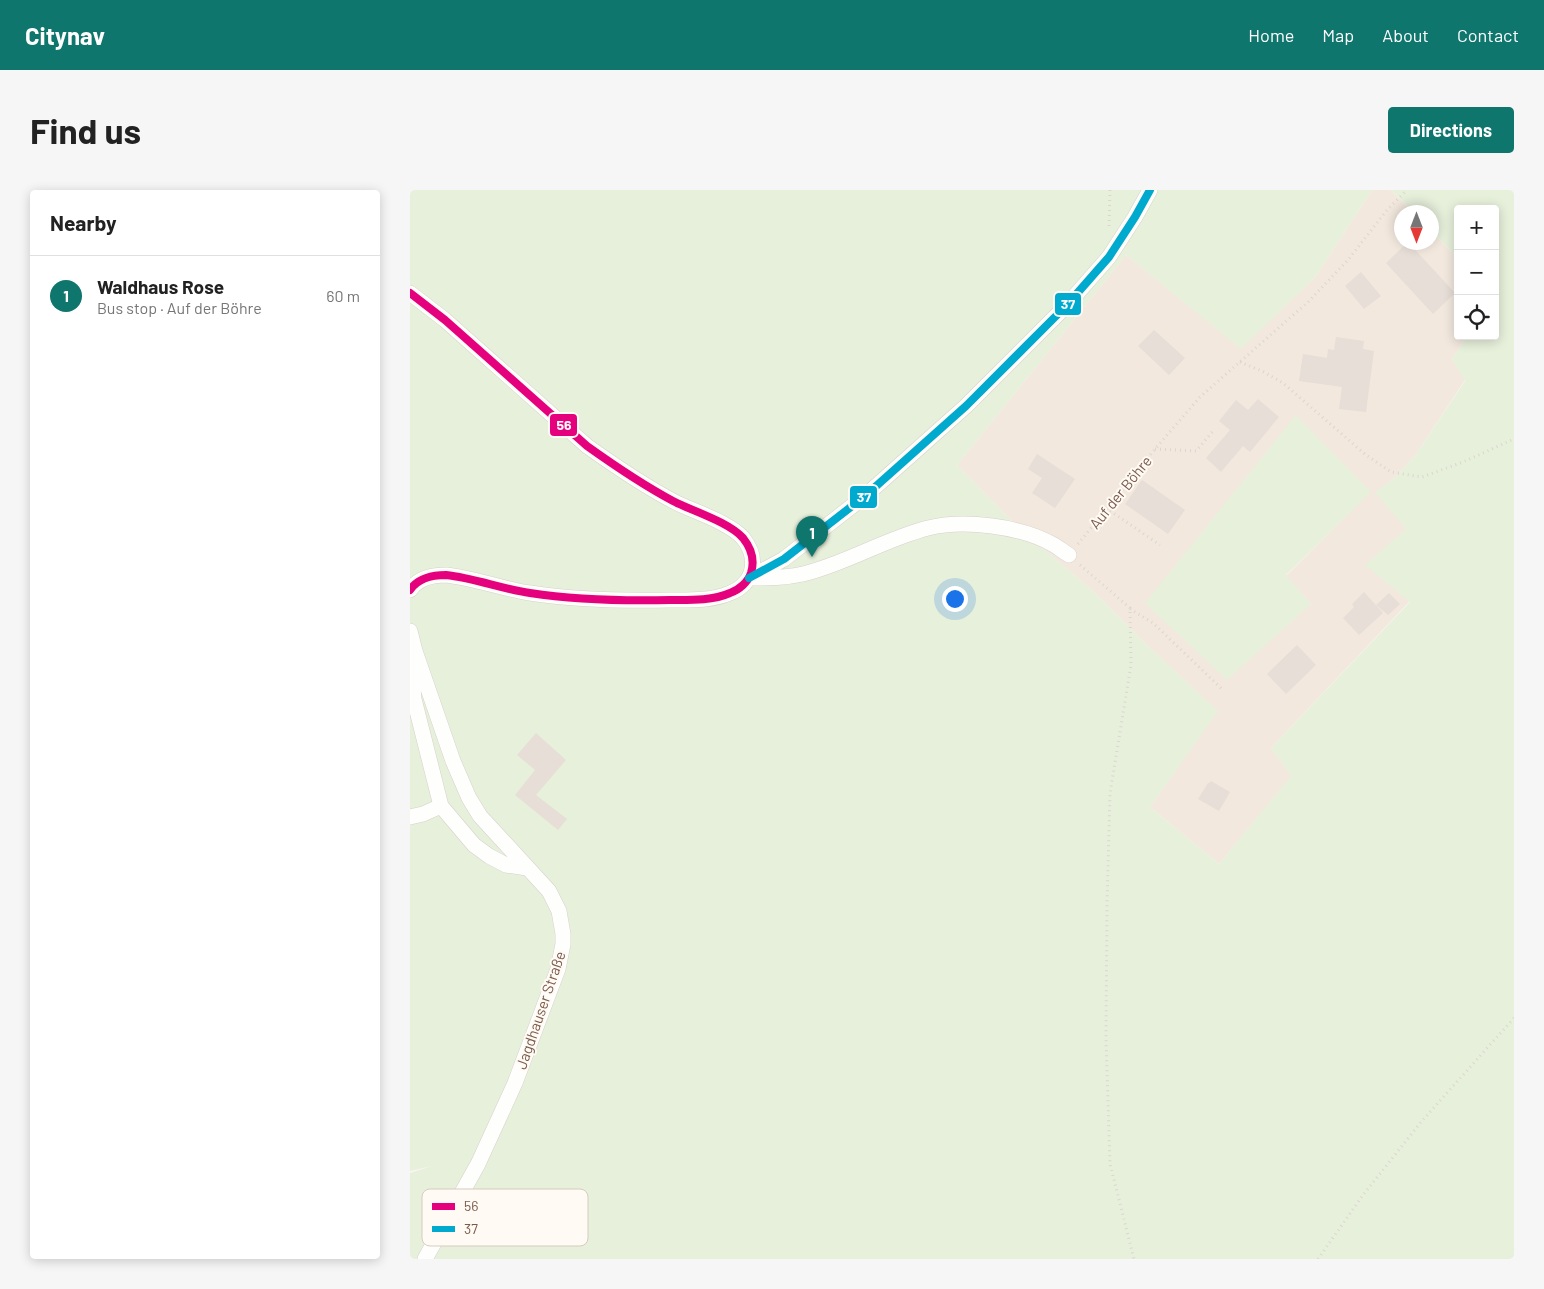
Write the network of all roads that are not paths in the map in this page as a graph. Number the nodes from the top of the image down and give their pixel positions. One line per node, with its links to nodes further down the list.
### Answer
1 (1150, 190): 4 (street)
2 (410, 293): 4 (street)
3 (1069, 555): 4 (street)
4 (749, 578): 5 (street)
5 (410, 590)
6 (410, 631): 7 (street, Jagdhauser Straße)
7 (415, 651): 8 (street); 10 (street, Jagdhauser Straße)
8 (441, 806): 9 (street); 10 (street)
9 (410, 817)
10 (527, 868): 11 (street, Jagdhauser Straße)
11 (464, 1189)
12 (432, 1246): 13 (street, Jagdhauser Straße)
13 (425, 1259)

